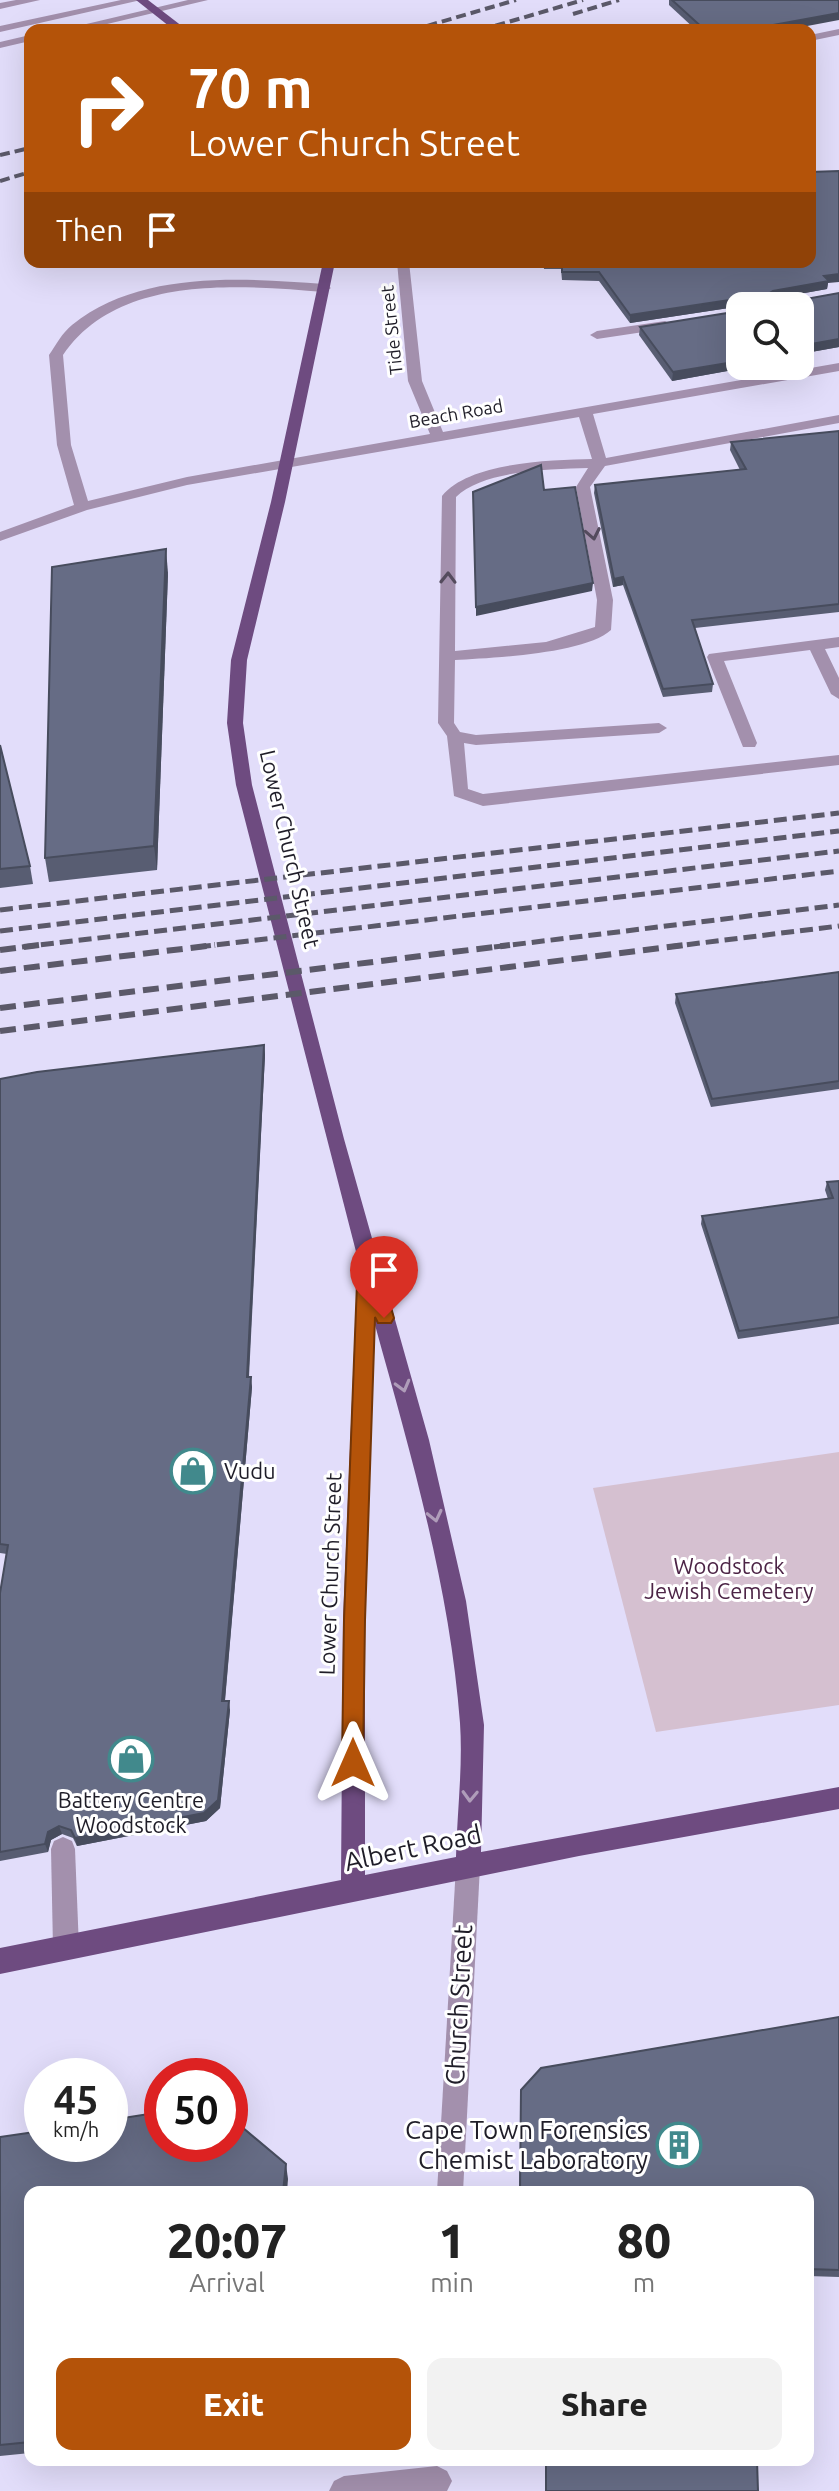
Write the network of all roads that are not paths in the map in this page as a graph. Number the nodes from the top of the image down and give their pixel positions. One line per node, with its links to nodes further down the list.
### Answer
1 (35, 0): 4 (street)
2 (138, 0): 6 (main road); 7 (street)
3 (203, 0): 5 (street)
4 (0, 6)
5 (94, 24)
6 (173, 24)
7 (0, 29)
8 (839, 32): 9 (street)
9 (816, 37)
10 (24, 39): 11 (street)
11 (0, 45)
12 (328, 268): 14 (main road, Lower Church Street)
13 (404, 268): 20 (street, Tide Street)
14 (324, 288): 22 (street); 32 (main road, Lower Church Street)
15 (678, 322): 16 (street)
16 (597, 335)
17 (839, 367): 18 (street, Beach Road)
18 (585, 412): 20 (street, Beach Road); 21 (street)
19 (839, 419): 21 (street)
20 (439, 438): 22 (street, Beach Road)
21 (600, 463): 26 (street, one-way to 21); 26 (street, one-way to 26)
22 (82, 507): 23 (street, Beach Road)
23 (0, 537)
24 (839, 642): 25 (street)
25 (815, 645): 27 (street); 30 (street)
26 (446, 656): 29 (street)
27 (839, 694)
28 (659, 728): 29 (street)
29 (455, 736): 31 (street)
30 (749, 743)
31 (839, 760)
32 (367, 1257): 35 (main road, Lower Church Street, one-way to 35); 36 (main road, Lower Church Street)
33 (839, 1798): 35 (main road, Albert Road)
34 (63, 1849): 37 (street)
35 (468, 1866): 36 (main road, Albert Road); 39 (street, Church Street)
36 (353, 1892): 37 (main road, Albert Road)
37 (66, 1948): 38 (main road, Albert Road)
38 (0, 1961)
39 (450, 2186)
40 (437, 2477): 41 (street)
41 (344, 2491)

